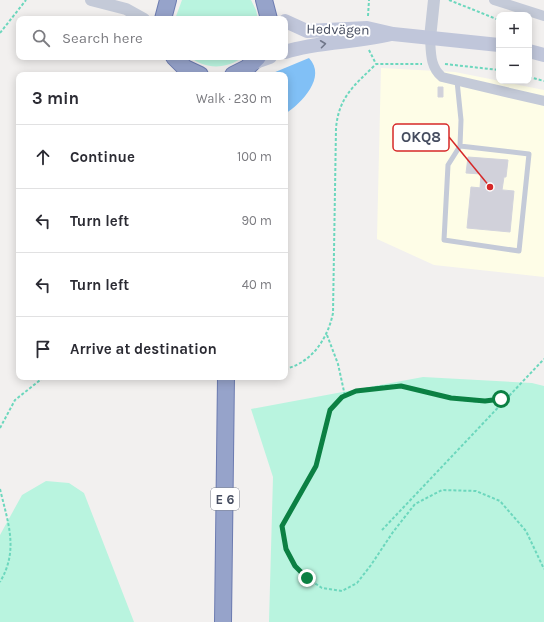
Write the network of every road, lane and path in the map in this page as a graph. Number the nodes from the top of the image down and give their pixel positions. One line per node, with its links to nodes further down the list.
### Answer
1 (26, 0): 14 (path)
2 (92, 0): 8 (street)
3 (168, 0): 9 (highway)
4 (434, 0): 16 (street)
5 (448, 0): 12 (path)
6 (494, 0): 11 (street)
7 (267, 9): 10 (main road)
8 (139, 16)
9 (164, 16)
10 (277, 16)
11 (544, 16)
12 (496, 19)
13 (288, 22): 15 (main road, Hedvägen)
14 (0, 34)
15 (393, 34): 16 (main road, Hedvägen); 18 (main road, Hedvägen, one-way to 15)
16 (430, 38): 17 (main road, Hedvägen); 27 (street)
17 (496, 45)
18 (288, 51)
19 (532, 52): 20 (main road)
20 (544, 55)
21 (263, 60): 24 (main road)
22 (376, 64): 31 (path)
23 (179, 65): 25 (highway)
24 (245, 68)
25 (194, 72)
26 (532, 78): 28 (path)
27 (456, 81): 29 (street); 30 (lane)
28 (544, 81)
29 (544, 101)
30 (460, 146): 30 (lane)
31 (327, 335): 33 (path); 37 (path)
32 (544, 359): 38 (path)
33 (288, 368)
34 (40, 380): 39 (path)
35 (218, 380): 44 (highway, E 6)
36 (226, 380): 45 (highway, E 6)
37 (345, 396): 38 (path); 42 (path)
38 (509, 396): 41 (path)
39 (0, 428)
40 (0, 489): 43 (path)
41 (382, 530)
42 (544, 569)
43 (0, 582)
44 (216, 622)
45 (223, 622)

